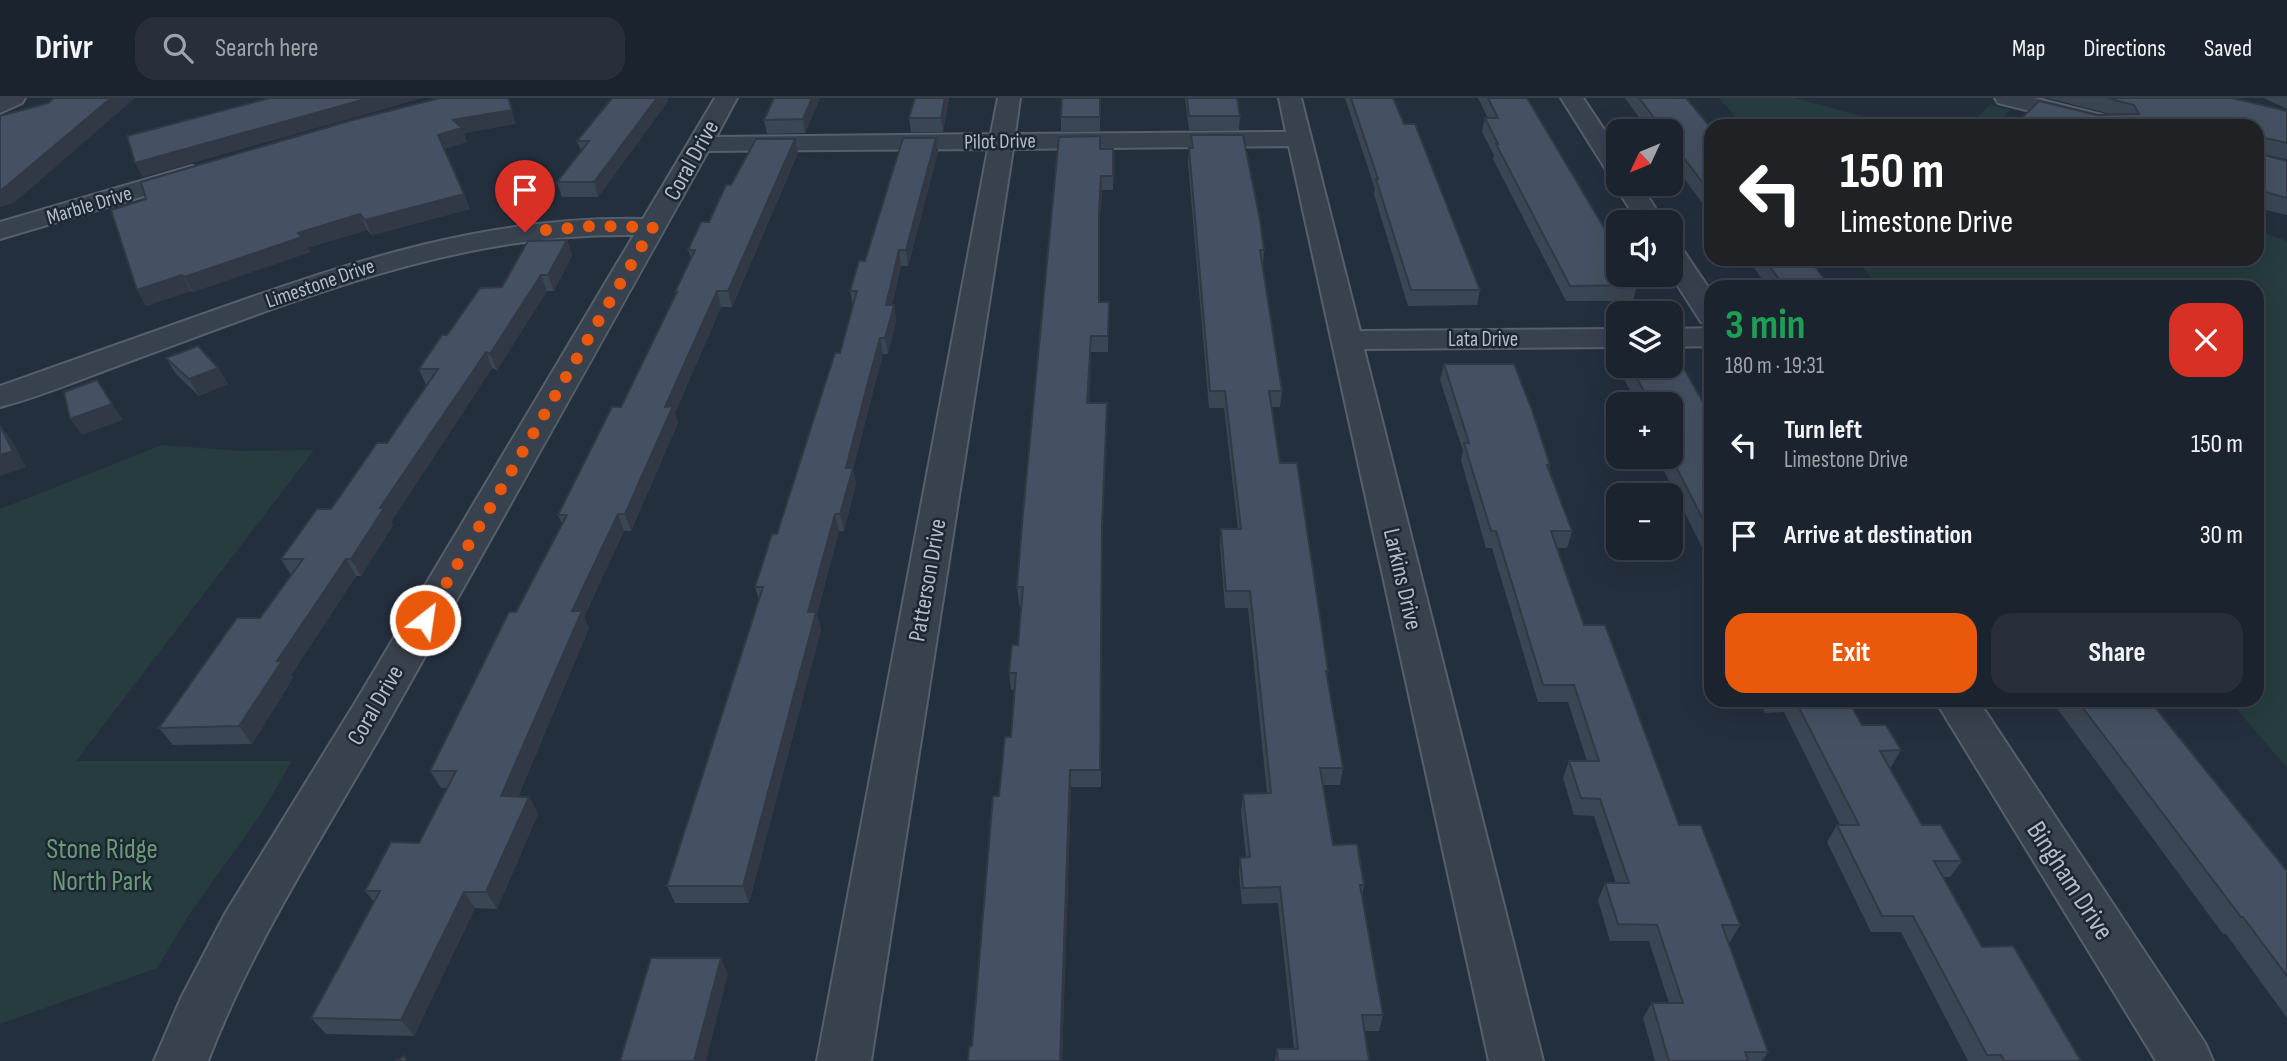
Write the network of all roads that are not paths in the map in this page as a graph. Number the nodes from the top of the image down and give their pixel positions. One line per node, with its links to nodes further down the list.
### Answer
1 (14, 98): 7 (street)
2 (726, 98): 11 (street, Coral Drive)
3 (1009, 98): 10 (street, Patterson Drive)
4 (1290, 98): 9 (street, Larkins Drive)
5 (1572, 98): 12 (street)
6 (2006, 98): 8 (street)
7 (0, 106)
8 (2090, 119)
9 (1300, 139): 10 (street, Pilot Drive); 21 (street, Larkins Drive)
10 (1002, 141): 11 (street, Pilot Drive); 25 (street, Patterson Drive)
11 (700, 144): 14 (street, Coral Drive)
12 (1606, 152)
13 (213, 168): 15 (street, Marble Drive)
14 (653, 227): 22 (street, Limestone Drive); 24 (street, Coral Drive)
15 (0, 232)
16 (1683, 271): 17 (street)
17 (1704, 304)
18 (1704, 337): 20 (street)
19 (1606, 338): 21 (street, Lata Drive)
20 (1683, 338)
21 (1348, 340): 26 (street, Larkins Drive)
22 (0, 397)
23 (1960, 707): 27 (street, Bingham Drive)
24 (181, 1061)
25 (844, 1061)
26 (1516, 1061)
27 (2186, 1061)

